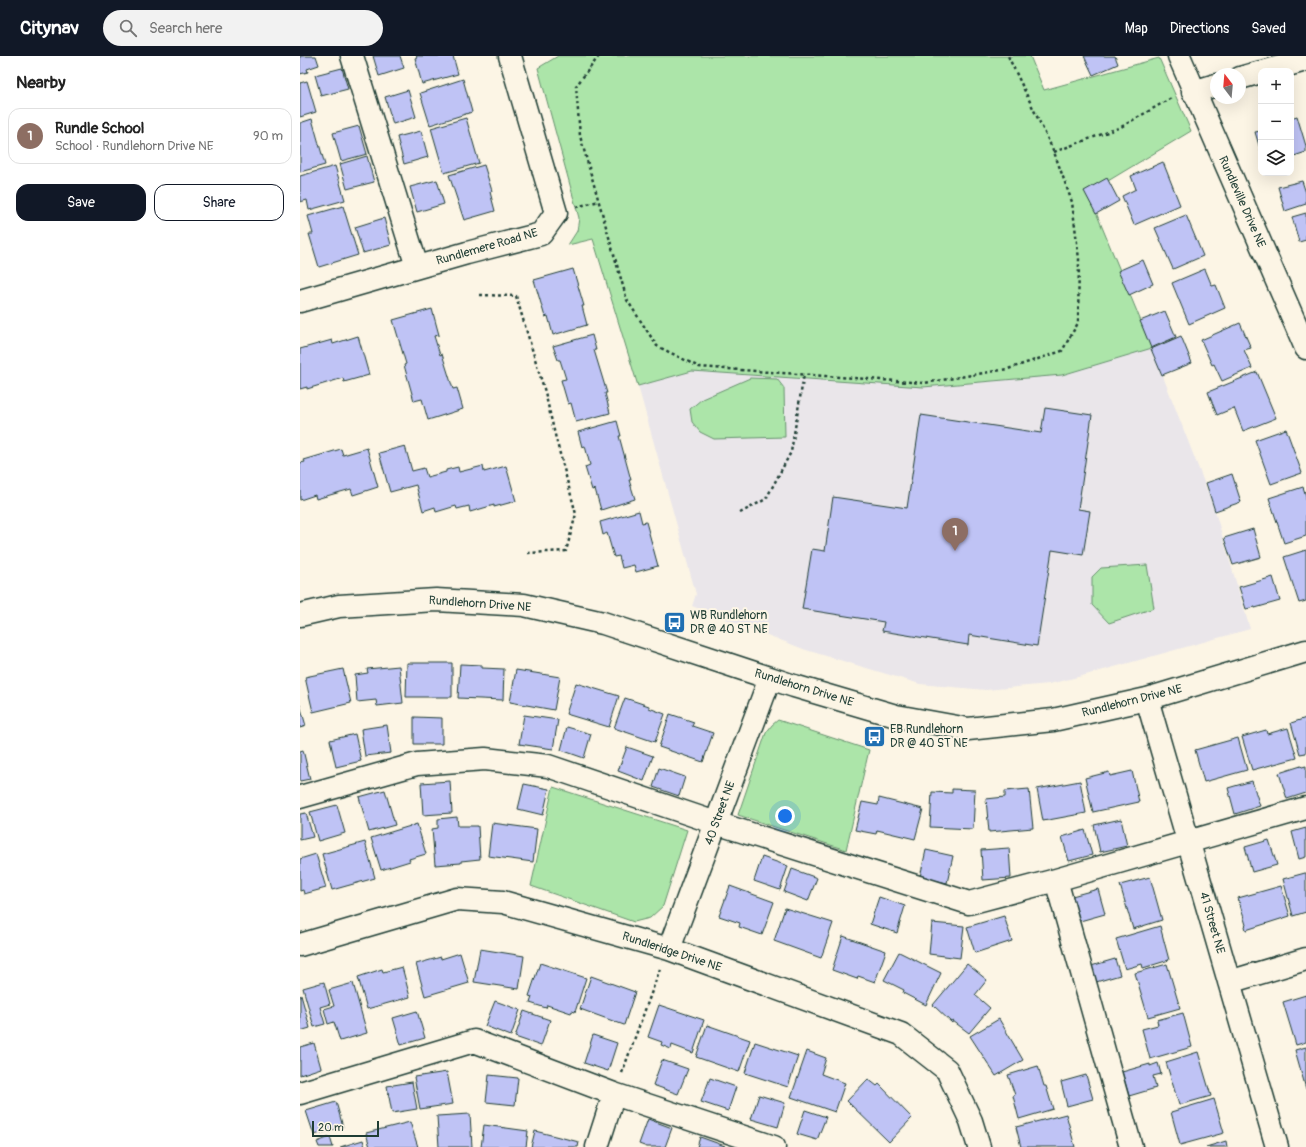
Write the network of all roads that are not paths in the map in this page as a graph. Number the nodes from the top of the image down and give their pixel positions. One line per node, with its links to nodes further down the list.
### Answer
1 (352, 56): 10 (street)
2 (510, 56): 10 (street, Rundlemere Road NE)
3 (1179, 56): 9 (street, Rundleville Drive NE)
4 (1306, 60): 5 (street)
5 (1277, 68)
6 (1258, 73): 7 (street)
7 (1246, 76)
8 (1210, 87): 9 (street)
9 (1193, 92): 12 (street, Rundleville Drive NE)
10 (417, 267): 11 (street, Rundlemere Road NE)
11 (300, 301)
12 (1306, 348)
13 (300, 615): 15 (street, Rundlehorn Drive NE)
14 (1306, 651): 16 (street, Rundlehorn Drive NE)
15 (770, 678): 16 (street, Rundlehorn Drive NE); 19 (street, 40 Street NE)
16 (1147, 699): 20 (street, 41 Street NE)
17 (300, 797): 19 (street)
18 (1306, 808): 20 (street)
19 (716, 823): 21 (street); 23 (street, 40 Street NE)
20 (1188, 841): 21 (street); 25 (street, 41 Street NE)
21 (1056, 880): 31 (street)
22 (300, 944): 23 (street, Rundleridge Drive NE)
23 (669, 949): 30 (street, Rundleridge Drive NE)
24 (1306, 960): 25 (street)
25 (1229, 982): 32 (street, 41 Street NE)
26 (300, 1093): 27 (street)
27 (614, 1094): 28 (street); 29 (street)
28 (597, 1147)
29 (774, 1147)
30 (979, 1147)
31 (1130, 1147)
32 (1277, 1147)

